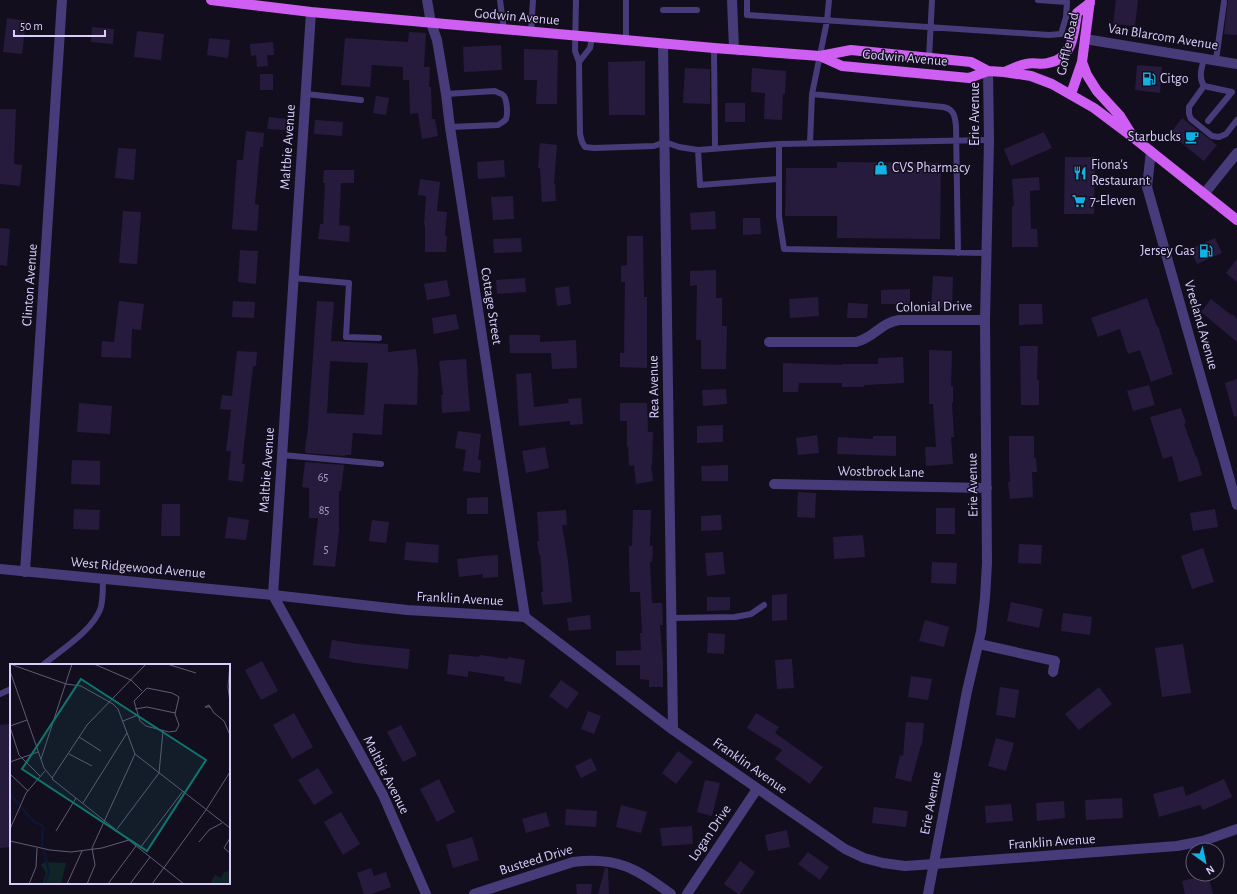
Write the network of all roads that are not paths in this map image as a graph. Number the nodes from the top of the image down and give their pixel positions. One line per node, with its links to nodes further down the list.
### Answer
1 (62, 0): 74 (street, Clinton Avenue)
2 (211, 0): 18 (main road, Godwin Avenue)
3 (427, 0): 20 (street, Cottage Street)
4 (500, 0): 22 (lane)
5 (533, 0): 23 (lane)
6 (576, 0): 24 (lane)
7 (626, 0): 27 (lane)
8 (732, 0): 12 (lane); 30 (street)
9 (829, 0): 19 (lane)
10 (932, 0): 21 (lane)
11 (1038, 0): 13 (lane)
12 (747, 1): 19 (lane)
13 (1067, 1): 21 (lane)
14 (1090, 1): 26 (main road, Goffle Road); 39 (main road)
15 (1224, 2): 34 (lane)
16 (663, 10): 17 (lane)
17 (698, 10)
18 (312, 12): 20 (main road, Godwin Avenue); 41 (street, Maltbie Avenue)
19 (827, 21): 21 (lane); 31 (lane)
20 (431, 23): 22 (main road, Godwin Avenue); 42 (street, Cottage Street)
21 (930, 27): 32 (lane)
22 (504, 30): 23 (main road, Godwin Avenue)
23 (532, 32): 24 (main road, Godwin Avenue)
24 (574, 36): 25 (main road, Godwin Avenue); 35 (lane)
25 (592, 38): 27 (main road, Godwin Avenue); 35 (lane)
26 (1085, 39): 33 (street, Van Blarcom Avenue); 36 (main road, Goffle Road)
27 (626, 41): 28 (main road, Godwin Avenue)
28 (663, 44): 29 (main road, Godwin Avenue); 52 (street, Rea Avenue)
29 (714, 48): 30 (main road, Godwin Avenue); 55 (lane)
30 (734, 49): 31 (main road, Godwin Avenue)
31 (820, 56): 32 (main road, Godwin Avenue); 38 (main road, Godwin Avenue); 43 (lane)
32 (929, 58): 38 (main road, Godwin Avenue)
33 (1204, 58): 34 (street, Van Blarcom Avenue); 40 (lane)
34 (1216, 60): 37 (street, Van Blarcom Avenue)
35 (579, 62): 52 (lane)
36 (1082, 62): 44 (main road, Goffle Road); 49 (main road)
37 (1237, 64)
38 (988, 71): 39 (main road, Godwin Avenue); 50 (street, Erie Avenue)
39 (1004, 72): 44 (main road, Godwin Avenue)
40 (1204, 86): 46 (lane); 47 (lane)
41 (306, 94): 45 (lane); 64 (street, Maltbie Avenue)
42 (446, 94): 48 (street, Cottage Street); 48 (lane)
43 (812, 94): 51 (lane); 53 (lane)
44 (1071, 94): 49 (main road, Godwin Avenue)
45 (361, 100)
46 (1237, 120)
47 (1208, 121)
48 (450, 127): 78 (street, Cottage Street)
49 (1134, 138): 57 (main road, Godwin Avenue)
50 (989, 140): 51 (lane); 63 (street, Erie Avenue)
51 (955, 141): 53 (lane); 62 (lane)
52 (664, 142): 56 (lane); 79 (street, Rea Avenue)
53 (810, 143): 54 (lane)
54 (778, 144): 55 (lane); 59 (lane)
55 (715, 148): 56 (lane)
56 (698, 150): 59 (lane)
57 (1151, 151): 60 (main road, Godwin Avenue); 72 (street, Vreeland Avenue)
58 (1237, 153): 60 (street)
59 (778, 179): 62 (lane)
60 (1204, 194): 61 (main road, Godwin Avenue)
61 (1237, 220)
62 (958, 253): 63 (lane)
63 (986, 253): 65 (street, Erie Avenue)
64 (294, 278): 66 (lane); 68 (street, Maltbie Avenue)
65 (985, 320): 67 (street, Colonial Drive); 71 (street, Erie Avenue)
66 (379, 338)
67 (769, 342)
68 (282, 454): 69 (lane); 76 (street, Maltbie Avenue)
69 (380, 464)
70 (774, 484): 71 (street, Wostbrock Lane)
71 (987, 488): 80 (street, Erie Avenue)
72 (1237, 505)
73 (0, 569): 74 (street, West Ridgewood Avenue)
74 (25, 572): 75 (street, West Ridgewood Avenue)
75 (103, 579): 76 (street, West Ridgewood Avenue); 81 (lane)
76 (273, 595): 78 (street, Franklin Avenue); 89 (street, Maltbie Avenue)
77 (764, 605): 79 (lane)
78 (525, 617): 85 (street, Franklin Avenue)
79 (671, 618): 85 (street, Rea Avenue)
80 (979, 644): 82 (street); 88 (street, Erie Avenue)
81 (44, 664)
82 (1053, 672)
83 (10, 689): 84 (lane)
84 (0, 694)
85 (673, 730): 86 (street, Franklin Avenue)
86 (758, 789): 88 (street, Franklin Avenue); 92 (street, Logan Drive)
87 (1237, 829): 88 (street, Franklin Avenue)
88 (934, 864): 93 (street, Erie Avenue)
89 (426, 894)
90 (474, 894): 91 (street, Busteed Drive)
91 (670, 894)
92 (687, 894)
93 (928, 894)

